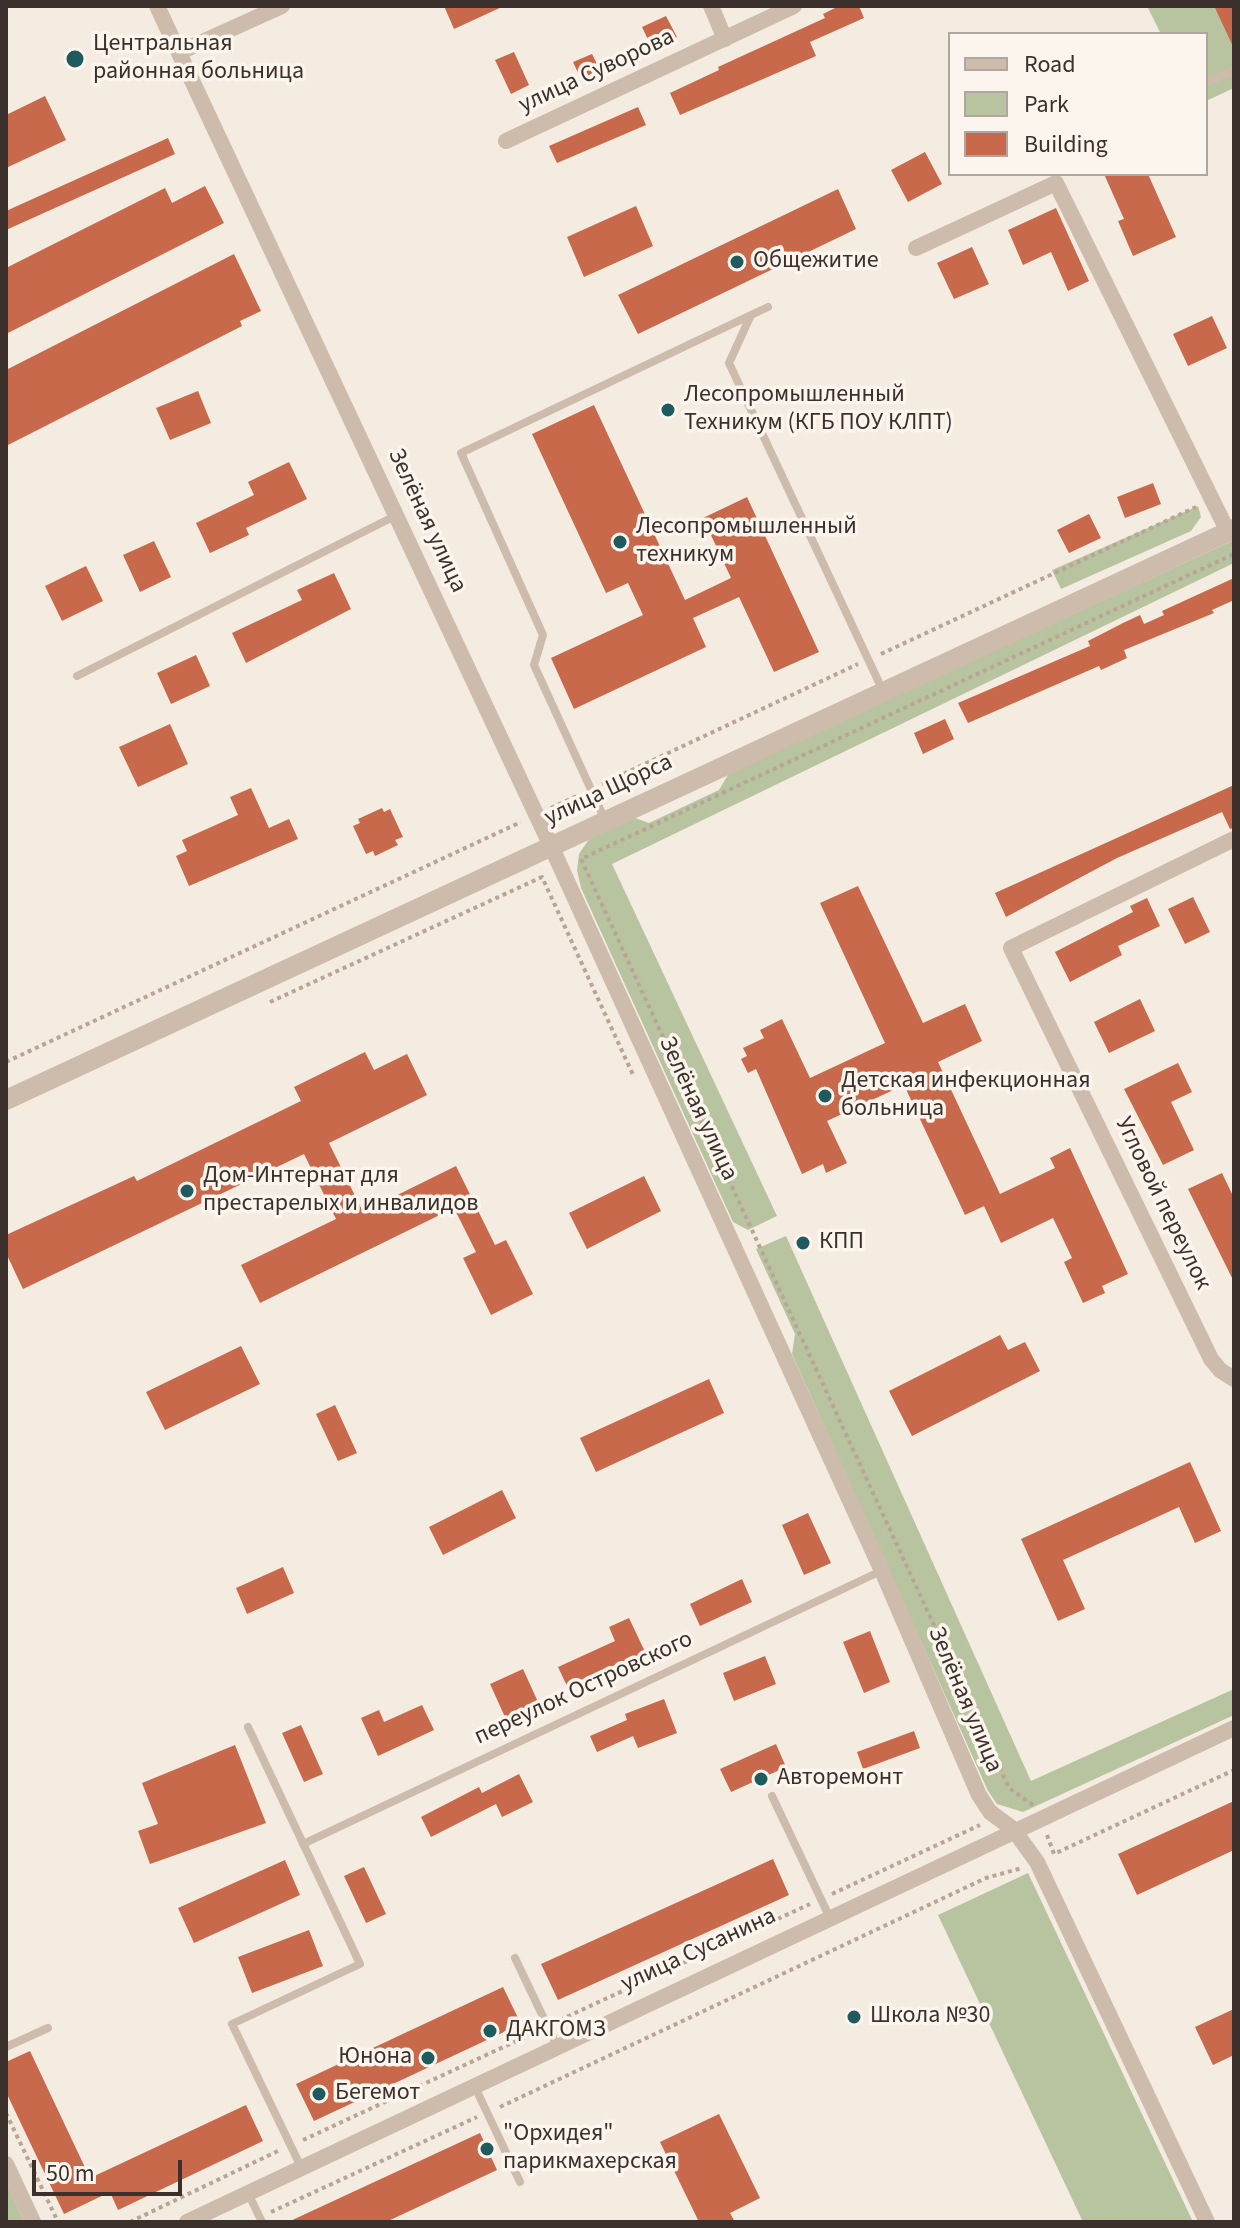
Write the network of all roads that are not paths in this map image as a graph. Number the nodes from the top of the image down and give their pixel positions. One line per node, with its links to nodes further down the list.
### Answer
1 (157, 6): 6 (street, Зелёная улица)
2 (282, 6): 6 (street)
3 (711, 6): 5 (street)
4 (794, 6): 5 (street, улица Суворова)
5 (725, 39): 9 (street, улица Суворова)
6 (180, 52): 13 (street, Зелёная улица)
7 (1234, 71): 8 (lane)
8 (1208, 81)
9 (506, 141)
10 (916, 248): 14 (street)
11 (768, 307): 12 (lane)
12 (751, 315): 16 (lane); 17 (lane)
13 (397, 515): 15 (lane); 19 (street, Зелёная улица)
14 (1231, 530): 16 (street, улица Щорса)
15 (77, 676)
16 (884, 692): 17 (street, улица Щорса)
17 (605, 821): 19 (street, улица Щорса)
18 (1234, 839): 21 (street, Угловой переулок)
19 (551, 846): 20 (street, улица Щорса); 22 (street, Зелёная улица)
20 (6, 1100)
21 (1234, 1379)
22 (882, 1571): 26 (street, Зелёная улица); 27 (lane, переулок Островского)
23 (248, 1727): 27 (lane)
24 (1234, 1728): 26 (street, улица Сусанина)
25 (772, 1796): 28 (lane)
26 (1013, 1829): 28 (street, улица Сусанина); 41 (street, Зелёная улица)
27 (303, 1844): 35 (lane)
28 (829, 1916): 31 (street, улица Сусанина)
29 (515, 1958): 31 (lane)
30 (48, 2028): 32 (lane)
31 (557, 2046): 33 (street, улица Сусанина)
32 (6, 2047)
33 (474, 2085): 35 (street, улица Сусанина); 36 (lane)
34 (6, 2164): 39 (street)
35 (301, 2167): 37 (street, улица Сусанина)
36 (520, 2182)
37 (248, 2193): 38 (lane); 40 (street, улица Сусанина)
38 (261, 2220)
39 (33, 2222)
40 (187, 2222)
41 (1207, 2222)

